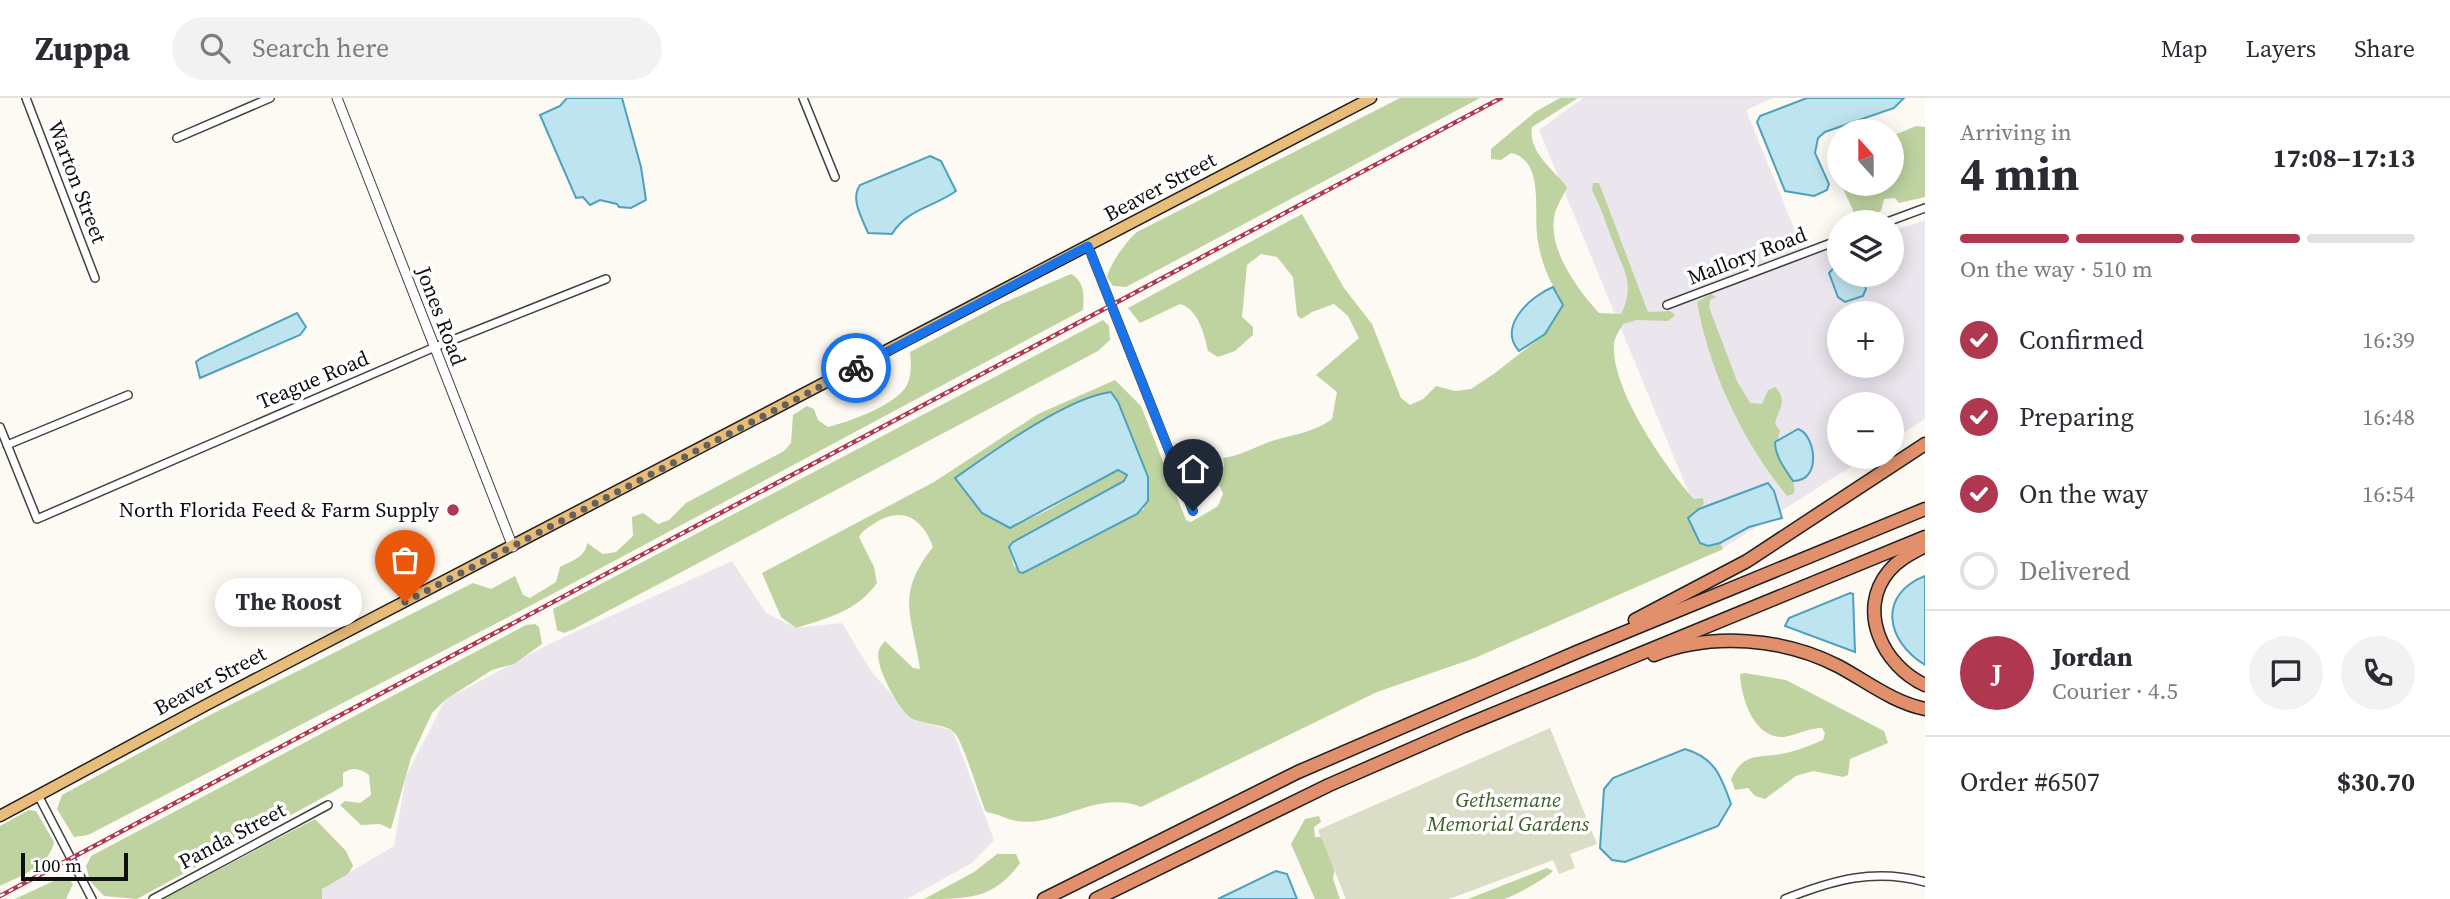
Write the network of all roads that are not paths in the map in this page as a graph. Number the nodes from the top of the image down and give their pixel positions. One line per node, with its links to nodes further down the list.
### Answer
1 (26, 98): 12 (street, Warton Street)
2 (270, 98): 6 (street)
3 (337, 98): 15 (street, Jones Road)
4 (803, 98): 7 (street)
5 (1371, 98): 11 (main road, Beaver Street)
6 (177, 138)
7 (835, 177)
8 (1925, 208): 9 (street)
9 (1904, 216)
10 (1827, 245): 14 (street, Mallory Road)
11 (1088, 246): 21 (street); 24 (main road, Beaver Street)
12 (95, 278)
13 (606, 279): 15 (street, Teague Road)
14 (1667, 305)
15 (435, 347): 19 (street, Teague Road); 24 (street, Jones Road)
16 (128, 395): 19 (street)
17 (0, 427): 19 (street)
18 (1925, 444): 25 (highway)
19 (7, 445)
20 (1925, 509): 25 (highway)
21 (1193, 511)
22 (1925, 537): 26 (highway)
23 (1925, 546): 27 (highway)
24 (513, 547): 29 (main road, Beaver Street)
25 (1577, 652): 35 (highway)
26 (1571, 681): 28 (highway); 36 (highway)
27 (1925, 685)
28 (1925, 709)
29 (38, 795): 31 (main road, Beaver Street); 33 (street)
30 (328, 804): 34 (street, Panda Street)
31 (0, 816)
32 (1925, 882): 37 (street)
33 (92, 898)
34 (153, 899)
35 (1044, 899)
36 (1096, 899)
37 (1785, 899)

